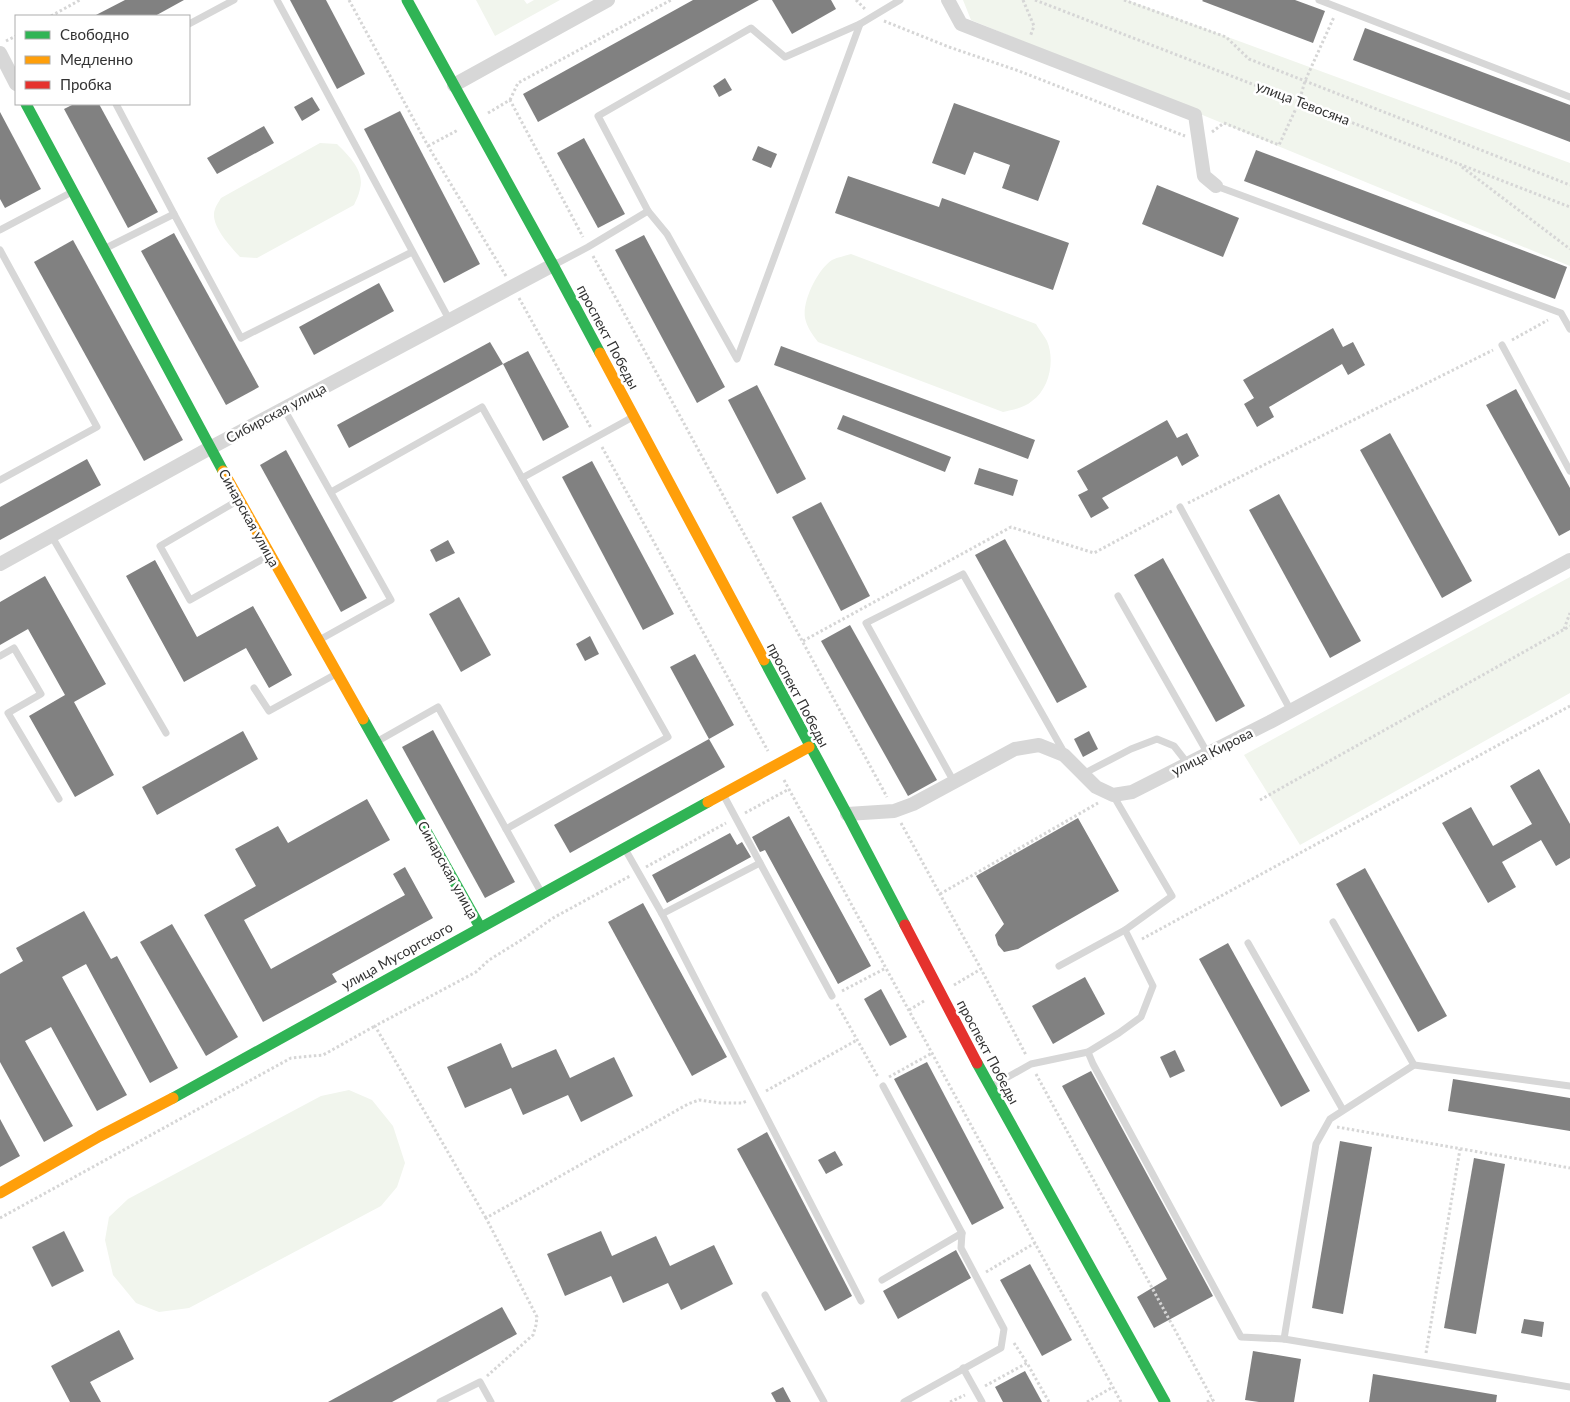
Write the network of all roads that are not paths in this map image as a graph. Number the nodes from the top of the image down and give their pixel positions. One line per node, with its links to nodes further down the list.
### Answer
1 (234, 0): 8 (lane)
2 (277, 0): 24 (lane)
3 (407, 0): 12 (street, проспект Победы)
4 (608, 0): 12 (street)
5 (900, 0): 9 (lane)
6 (948, 0): 16 (street)
7 (1319, 0): 13 (lane)
8 (190, 23)
9 (860, 24): 18 (lane); 18 (lane)
10 (0, 53): 11 (street)
11 (15, 82)
12 (454, 85): 25 (street, проспект Победы)
13 (1570, 97)
14 (27, 105): 17 (street, Синарская улица)
15 (117, 105): 19 (lane)
16 (1216, 186): 27 (lane)
17 (72, 192): 21 (lane); 22 (street, Синарская улица)
18 (648, 212): 25 (lane)
19 (174, 214): 22 (lane); 24 (lane)
20 (0, 221): 21 (lane)
21 (2, 229)
22 (103, 249): 31 (street, Синарская улица)
23 (0, 250): 34 (lane)
24 (412, 252): 26 (lane)
25 (554, 265): 26 (street, Сибирская улица); 30 (street, проспект Победы)
26 (450, 321): 29 (street, Сибирская улица)
27 (1570, 330)
28 (1502, 345): 32 (lane)
29 (284, 409): 31 (street, Сибирская улица); 35 (lane)
30 (634, 417): 33 (lane); 50 (street, проспект Победы)
31 (210, 448): 36 (street, Синарская улица); 38 (street, Сибирская улица)
32 (1570, 471)
33 (522, 478): 35 (lane); 60 (lane)
34 (0, 480)
35 (331, 492): 43 (lane)
36 (238, 500): 39 (street, Синарская улица); 39 (lane)
37 (1180, 507): 47 (lane)
38 (51, 536): 41 (street, Сибирская улица); 48 (lane)
39 (270, 555): 43 (street, Синарская улица)
40 (1570, 560): 47 (street, улица Кирова)
41 (0, 564)
42 (1118, 596): 51 (lane)
43 (318, 640): 45 (street, Синарская улица)
44 (0, 656): 58 (lane)
45 (337, 674): 46 (lane); 49 (street, Синарская улица)
46 (254, 688)
47 (1290, 711): 51 (street, улица Кирова)
48 (166, 733)
49 (376, 742): 60 (lane); 66 (street, Синарская улица)
50 (809, 747): 56 (street, улица Мусоргского); 59 (street, проспект Победы)
51 (1208, 754): 53 (street, улица Кирова)
52 (1067, 758): 54 (street); 55 (street); 55 (lane)
53 (1188, 764): 54 (lane); 57 (street, улица Кирова)
54 (1083, 774): 57 (street)
55 (954, 782): 59 (street)
56 (722, 793): 61 (street, улица Мусоргского); 62 (lane)
57 (1113, 795): 67 (lane)
58 (59, 799)
59 (847, 814): 75 (street, проспект Победы)
60 (506, 829): 63 (lane)
61 (624, 848): 63 (street, улица Мусоргского); 64 (lane)
62 (760, 863): 64 (lane); 70 (lane)
63 (542, 893): 66 (street, улица Мусоргского)
64 (662, 914): 81 (lane)
65 (1333, 922): 72 (lane)
66 (480, 927): 77 (street, улица Мусоргского)
67 (1125, 930): 69 (lane); 71 (lane)
68 (1248, 943): 76 (lane)
69 (1059, 966)
70 (832, 996)
71 (1088, 1052): 75 (lane); 82 (lane)
72 (1414, 1065): 74 (lane); 76 (lane)
73 (883, 1086): 78 (lane)
74 (1570, 1086)
75 (989, 1087): 90 (street, проспект Победы)
76 (1343, 1110): 82 (lane)
77 (0, 1193)
78 (962, 1233): 79 (lane); 83 (lane)
79 (882, 1280)
80 (765, 1295): 87 (lane)
81 (861, 1301)
82 (1284, 1339): 84 (lane)
83 (963, 1368): 88 (lane); 89 (lane)
84 (1570, 1387)
85 (440, 1402): 86 (lane)
86 (491, 1402)
87 (824, 1402)
88 (904, 1402)
89 (982, 1402)
90 (1165, 1402)

